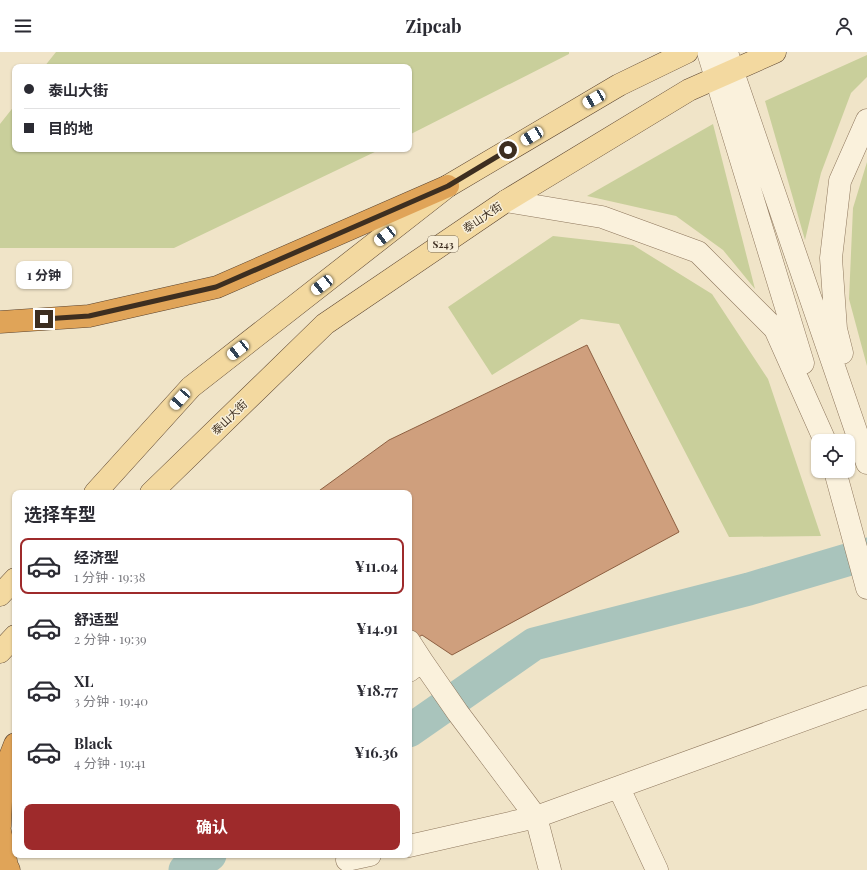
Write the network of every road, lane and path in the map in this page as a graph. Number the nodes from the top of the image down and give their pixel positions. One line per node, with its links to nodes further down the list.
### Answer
1 (687, 52): 6 (main road)
2 (708, 52): 4 (lane)
3 (775, 52): 4 (main road, 泰山大街 / S243)
4 (726, 67): 7 (main road, 泰山大街 / S243); 10 (lane); 11 (lane)
5 (867, 120): 11 (lane)
6 (448, 186): 8 (highway); 13 (main road)
7 (506, 201): 9 (lane); 14 (main road, 泰山大街 / S243)
8 (0, 322)
9 (823, 434)
10 (824, 434)
11 (865, 456)
12 (838, 480): 16 (lane)
13 (98, 490)
14 (153, 490)
15 (12, 582): 17 (main road)
16 (867, 588)
17 (0, 595)
18 (12, 639): 19 (main road)
19 (0, 652)
20 (412, 652): 21 (lane)
21 (416, 666): 25 (lane)
22 (867, 697): 24 (lane)
23 (12, 752): 26 (highway)
24 (619, 788): 25 (lane); 33 (lane)
25 (536, 817): 28 (lane); 32 (lane)
26 (0, 826)
27 (0, 831): 31 (highway)
28 (412, 845)
29 (360, 858): 30 (lane)
30 (347, 862)
31 (8, 868)
32 (550, 870)
33 (657, 870)

